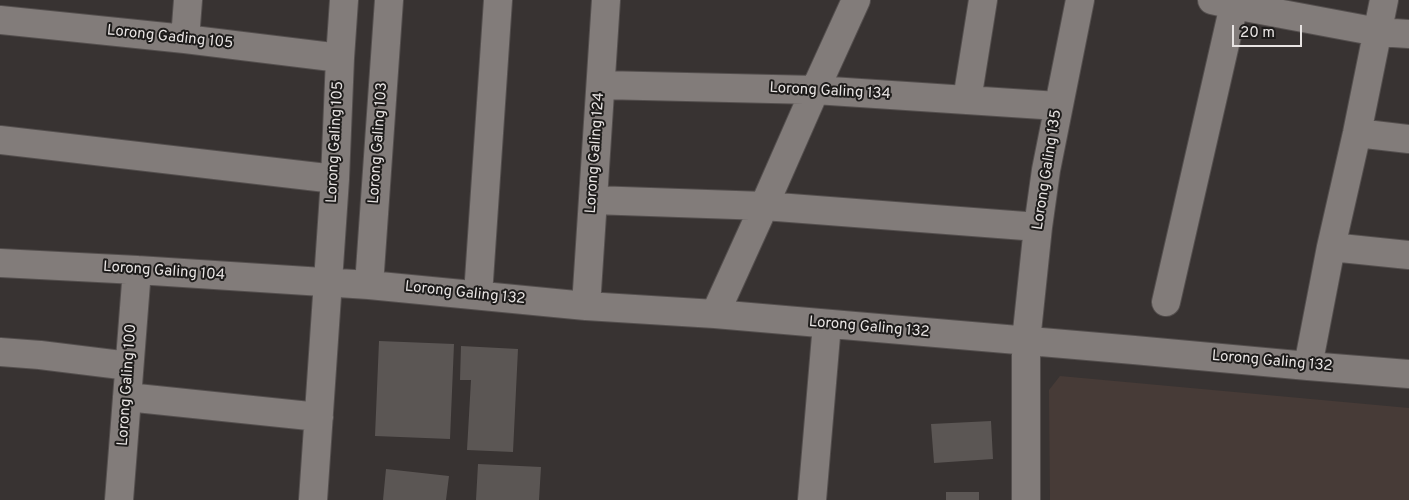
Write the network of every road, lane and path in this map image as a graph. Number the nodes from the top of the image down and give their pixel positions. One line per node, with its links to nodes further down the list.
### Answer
1 (188, 0): 14 (street)
2 (344, 0): 15 (street, Lorong Galing 105)
3 (389, 0): 32 (street, Lorong Galing 103)
4 (498, 0): 33 (street)
5 (606, 0): 16 (street, Lorong Galing 124)
6 (856, 0): 17 (street)
7 (982, 0): 18 (street)
8 (1080, 0): 19 (street, Lorong Galing 135)
9 (1384, 0): 12 (street)
10 (1223, 3): 12 (street); 34 (street)
11 (0, 20): 14 (street, Lorong Gading 105)
12 (1378, 32): 13 (street); 20 (street)
13 (1409, 34)
14 (185, 39): 15 (street, Lorong Gading 105)
15 (340, 58): 23 (street, Lorong Galing 105)
16 (601, 85): 17 (street, Lorong Galing 134); 24 (street, Lorong Galing 124)
17 (814, 90): 18 (street, Lorong Galing 134); 25 (street)
18 (966, 100): 19 (street, Lorong Galing 134)
19 (1058, 106): 26 (street, Lorong Galing 135)
20 (1357, 133): 21 (street); 27 (street)
21 (1409, 138)
22 (0, 140): 23 (street)
23 (335, 179): 31 (street, Lorong Galing 105)
24 (593, 200): 25 (street); 35 (street, Lorong Galing 124)
25 (764, 206): 26 (street); 36 (street)
26 (1038, 227): 38 (street, Lorong Galing 135)
27 (1331, 247): 28 (street); 41 (street)
28 (1409, 254)
29 (0, 263): 30 (street, Lorong Galing 104)
30 (137, 270): 31 (street, Lorong Galing 104); 40 (street, Lorong Galing 100)
31 (328, 284): 32 (street, Lorong Galing 132); 44 (street)
32 (369, 285): 33 (street, Lorong Galing 132)
33 (478, 296): 35 (street, Lorong Galing 132)
34 (1166, 302)
35 (586, 306): 36 (street, Lorong Galing 132)
36 (715, 314): 37 (street, Lorong Galing 132)
37 (827, 324): 38 (street, Lorong Galing 132); 47 (street)
38 (1026, 341): 41 (street, Lorong Galing 132); 48 (street, Lorong Galing 135)
39 (0, 352): 40 (street)
40 (129, 366): 43 (street, Lorong Galing 100)
41 (1308, 366): 42 (street, Lorong Galing 132)
42 (1409, 374)
43 (127, 397): 44 (street); 45 (street, Lorong Galing 100)
44 (319, 417): 46 (street)
45 (119, 500)
46 (313, 500)
47 (812, 500)
48 (1026, 500)

